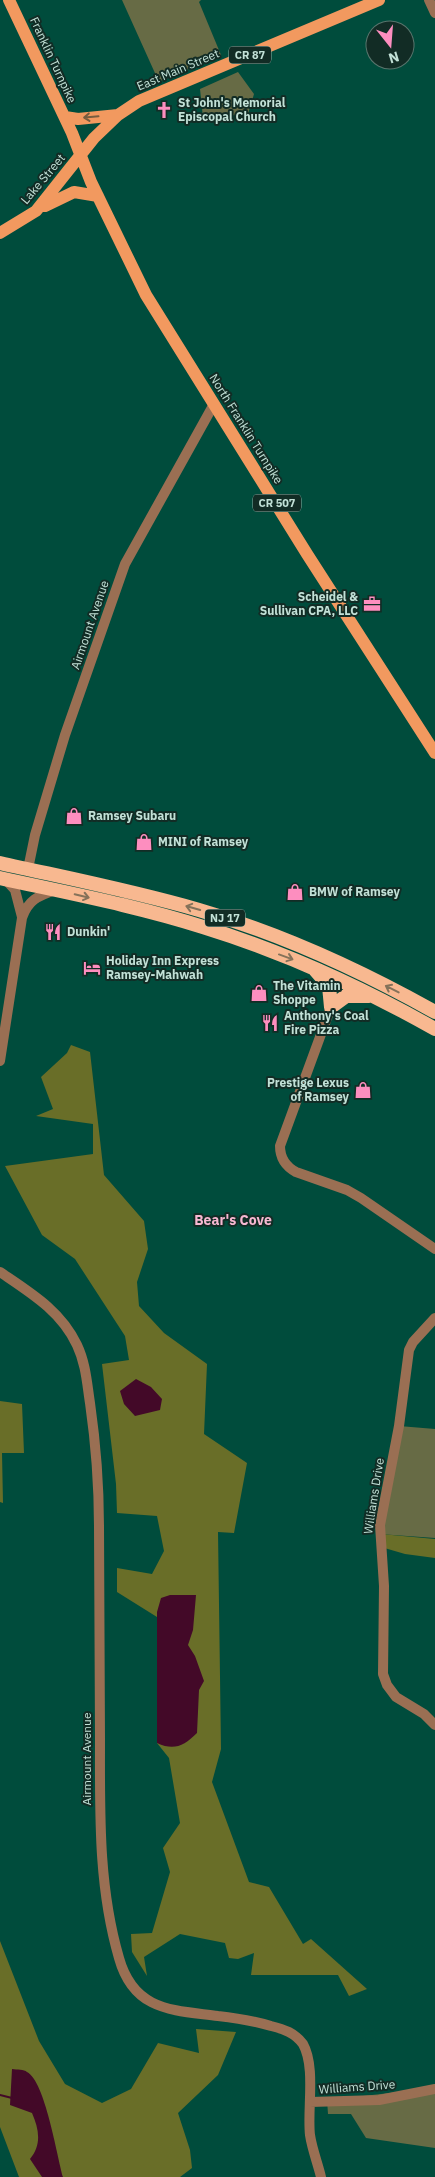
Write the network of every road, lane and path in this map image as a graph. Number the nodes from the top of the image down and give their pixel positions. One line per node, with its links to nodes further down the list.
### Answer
1 (9, 0): 6 (main road, Franklin Turnpike / CR 507)
2 (379, 0): 5 (main road, East Main Street / CR 87)
3 (429, 0): 4 (street)
4 (435, 13)
5 (118, 115): 6 (main road, one-way to 6); 7 (main road, East Main Street)
6 (65, 117): 8 (main road, Franklin Turnpike / CR 507)
7 (103, 128): 9 (main road, Lake Street)
8 (72, 133): 9 (main road, North Franklin Turnpike / CR 507)
9 (80, 156): 10 (main road, North Franklin Turnpike / CR 507); 11 (main road, Lake Street)
10 (98, 196): 11 (main road); 13 (main road, North Franklin Turnpike / CR 507)
11 (36, 211): 12 (main road, Lake Street)
12 (0, 233)
13 (214, 404): 14 (main road, North Franklin Turnpike / CR 507); 16 (street, Airmount Avenue)
14 (435, 754)
15 (0, 863): 16 (highway, NJ 17)
16 (28, 869): 23 (highway, NJ 17, one-way to 16)
17 (2, 878): 18 (highway, NJ 17); 19 (street)
18 (55, 890): 19 (street); 20 (highway, NJ 17, one-way to 20)
19 (22, 918): 25 (street)
20 (310, 966): 21 (highway, NJ 17); 22 (highway)
21 (378, 998): 22 (highway); 24 (highway, NJ 17)
22 (331, 1007): 26 (street)
23 (435, 1012)
24 (435, 1029)
25 (0, 1061)
26 (435, 1249)
27 (0, 1272): 31 (street, Airmount Avenue)
28 (435, 1318): 29 (street, Williams Drive)
29 (435, 1725)
30 (435, 2089): 31 (street, Williams Drive)
31 (310, 2102): 32 (street, Airmount Avenue)
32 (322, 2177)

